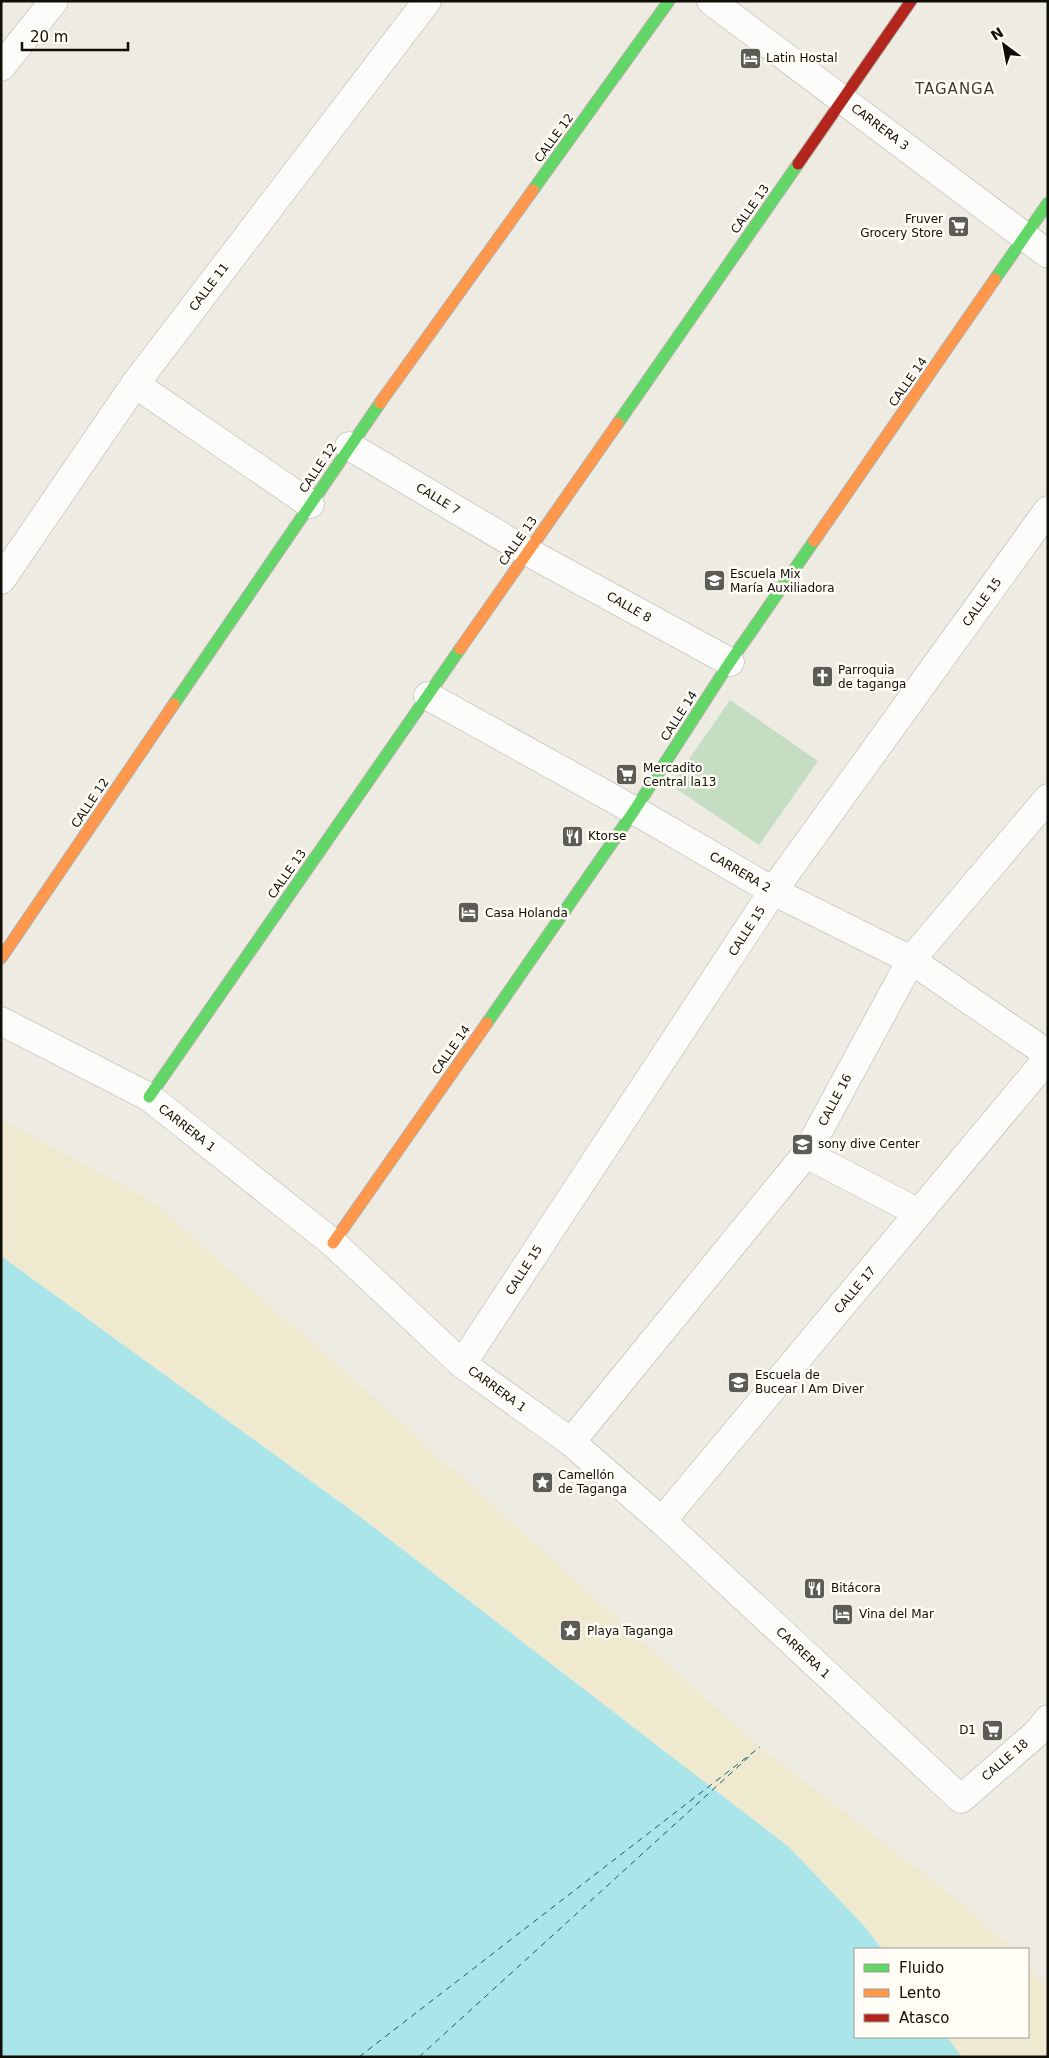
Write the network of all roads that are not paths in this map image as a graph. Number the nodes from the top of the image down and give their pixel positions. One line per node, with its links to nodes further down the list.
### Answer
1 (54, 1): 6 (street)
2 (428, 1): 11 (street, CALLE 11)
3 (669, 1): 12 (street, CALLE 12)
4 (711, 1): 7 (street, CARRERA 3)
5 (911, 1): 7 (street, CALLE 13)
6 (1, 68)
7 (843, 99): 9 (street, CARRERA 3); 15 (street, CALLE 13)
8 (1048, 203): 9 (street, CALLE 14)
9 (1025, 236): 10 (street, CARRERA 3); 17 (street, CALLE 14)
10 (1048, 254)
11 (135, 384): 13 (street); 16 (street, CALLE 11)
12 (348, 446): 13 (street, CALLE 12); 15 (street, CALLE 7)
13 (310, 504): 22 (street, CALLE 12)
14 (1048, 510): 21 (street, CALLE 15)
15 (528, 552): 17 (street, CALLE 8); 18 (street, CALLE 13)
16 (1, 580)
17 (730, 662): 20 (street, CALLE 14)
18 (428, 696): 20 (street, CARRERA 2); 27 (street, CALLE 13)
19 (1048, 798): 23 (street, CALLE 16)
20 (634, 811): 21 (street, CARRERA 2); 30 (street, CALLE 14)
21 (773, 891): 23 (street, CARRERA 2); 31 (street, CALLE 15)
22 (1, 958)
23 (911, 960): 25 (street, CARRERA 2); 28 (street, CALLE 16)
24 (1, 1021): 27 (street, CARRERA 1)
25 (1048, 1054)
26 (1048, 1058): 29 (street, CALLE 17)
27 (149, 1097): 30 (street, CARRERA 1)
28 (806, 1154): 29 (street); 32 (street, CALLE 16)
29 (920, 1213): 33 (street, CALLE 17)
30 (333, 1244): 31 (street, CARRERA 1)
31 (462, 1364): 32 (street, CARRERA 1)
32 (571, 1442): 33 (street, CARRERA 1)
33 (662, 1521): 35 (street, CARRERA 1)
34 (1048, 1719): 35 (street, CALLE 18)
35 (961, 1799)

